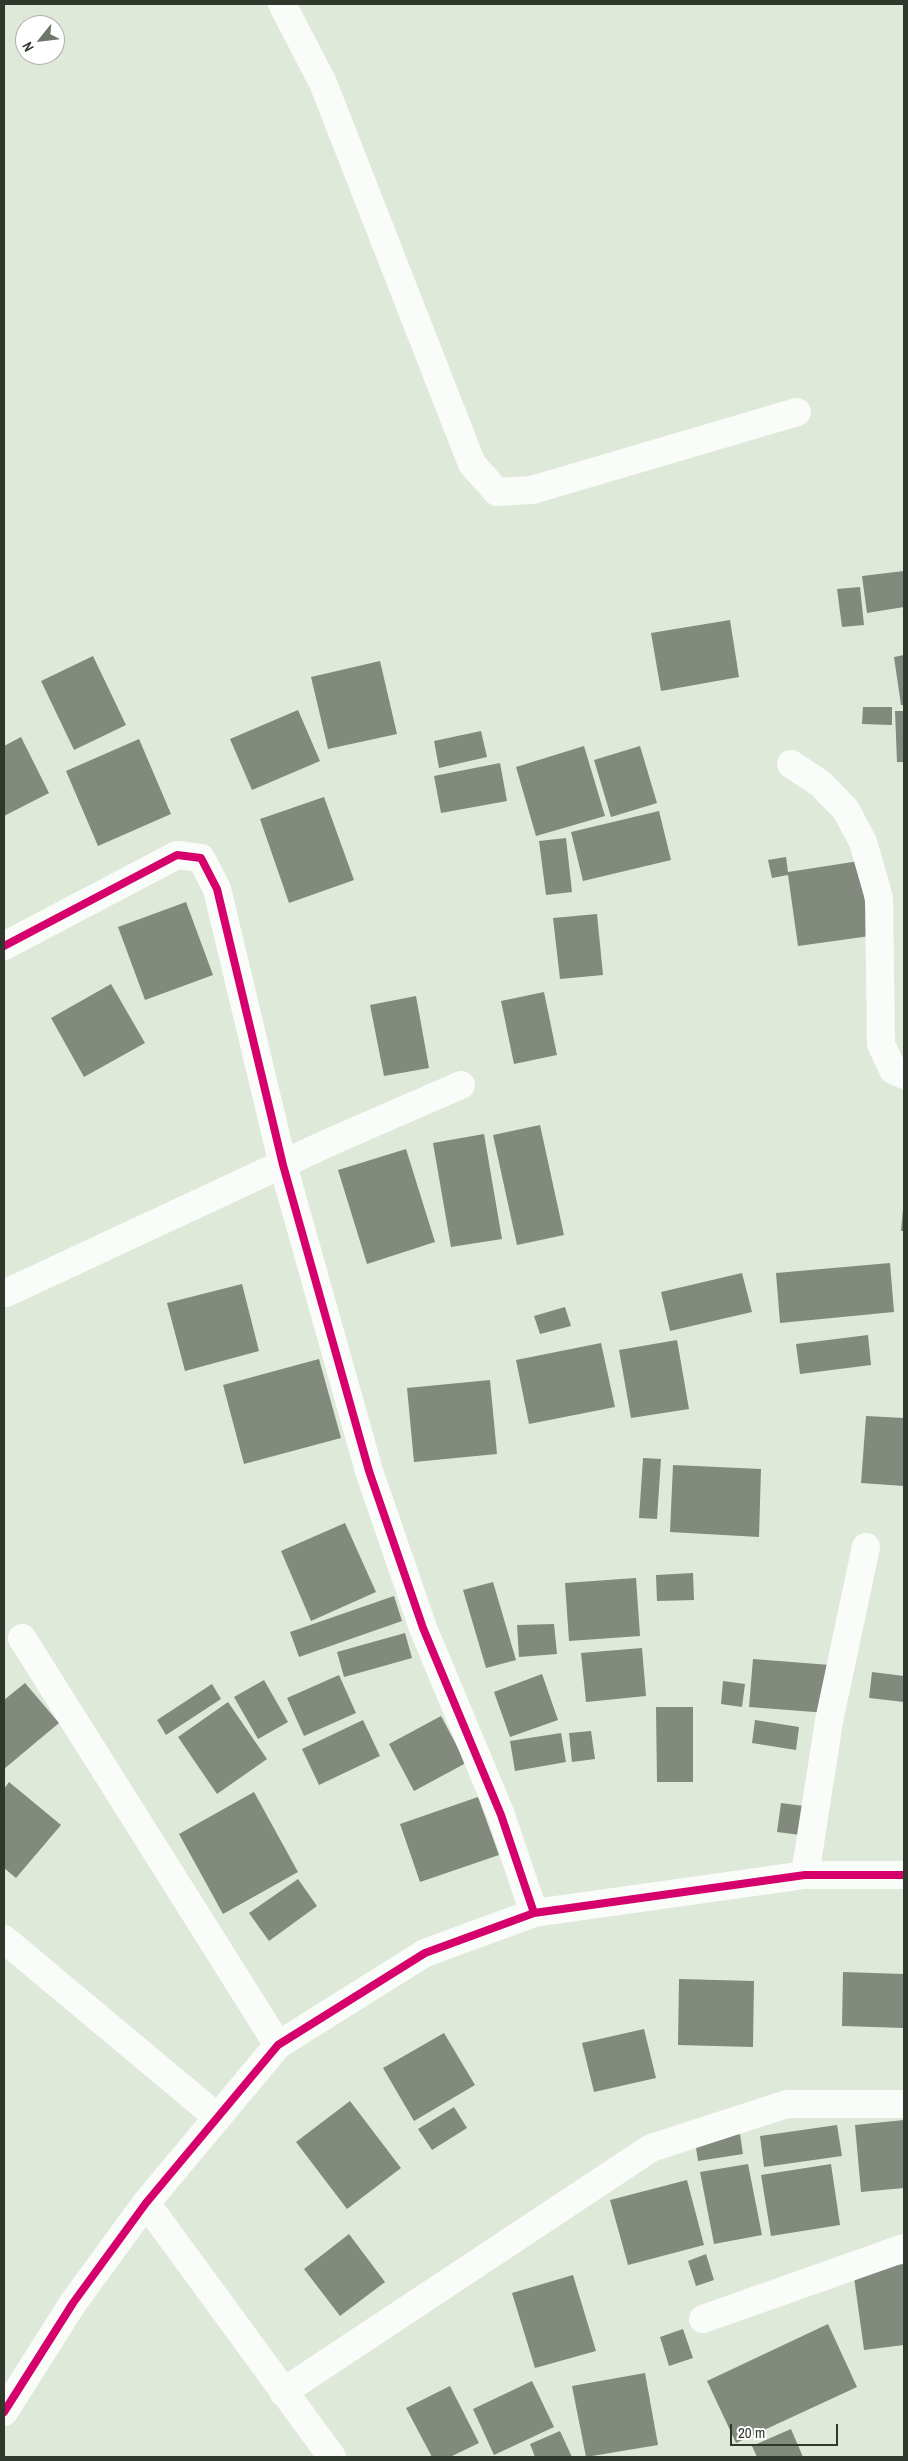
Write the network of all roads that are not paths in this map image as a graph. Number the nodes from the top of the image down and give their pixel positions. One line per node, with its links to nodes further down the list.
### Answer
1 (282, 4): 2 (street)
2 (797, 412)
3 (791, 764): 5 (street)
4 (4, 946): 7 (street)
5 (904, 1075)
6 (461, 1086): 7 (street)
7 (283, 1165): 8 (street); 13 (street)
8 (6, 1293)
9 (866, 1547): 11 (street)
10 (22, 1638): 15 (street)
11 (805, 1875): 12 (street); 13 (street)
12 (904, 1875)
13 (534, 1913): 15 (street)
14 (4, 1939): 17 (street)
15 (278, 2045): 17 (street)
16 (904, 2104): 21 (street)
17 (217, 2117): 18 (street)
18 (146, 2203): 21 (street); 22 (street)
19 (904, 2248): 20 (street)
20 (703, 2319)
21 (283, 2392): 23 (street)
22 (4, 2412)
23 (332, 2457)

